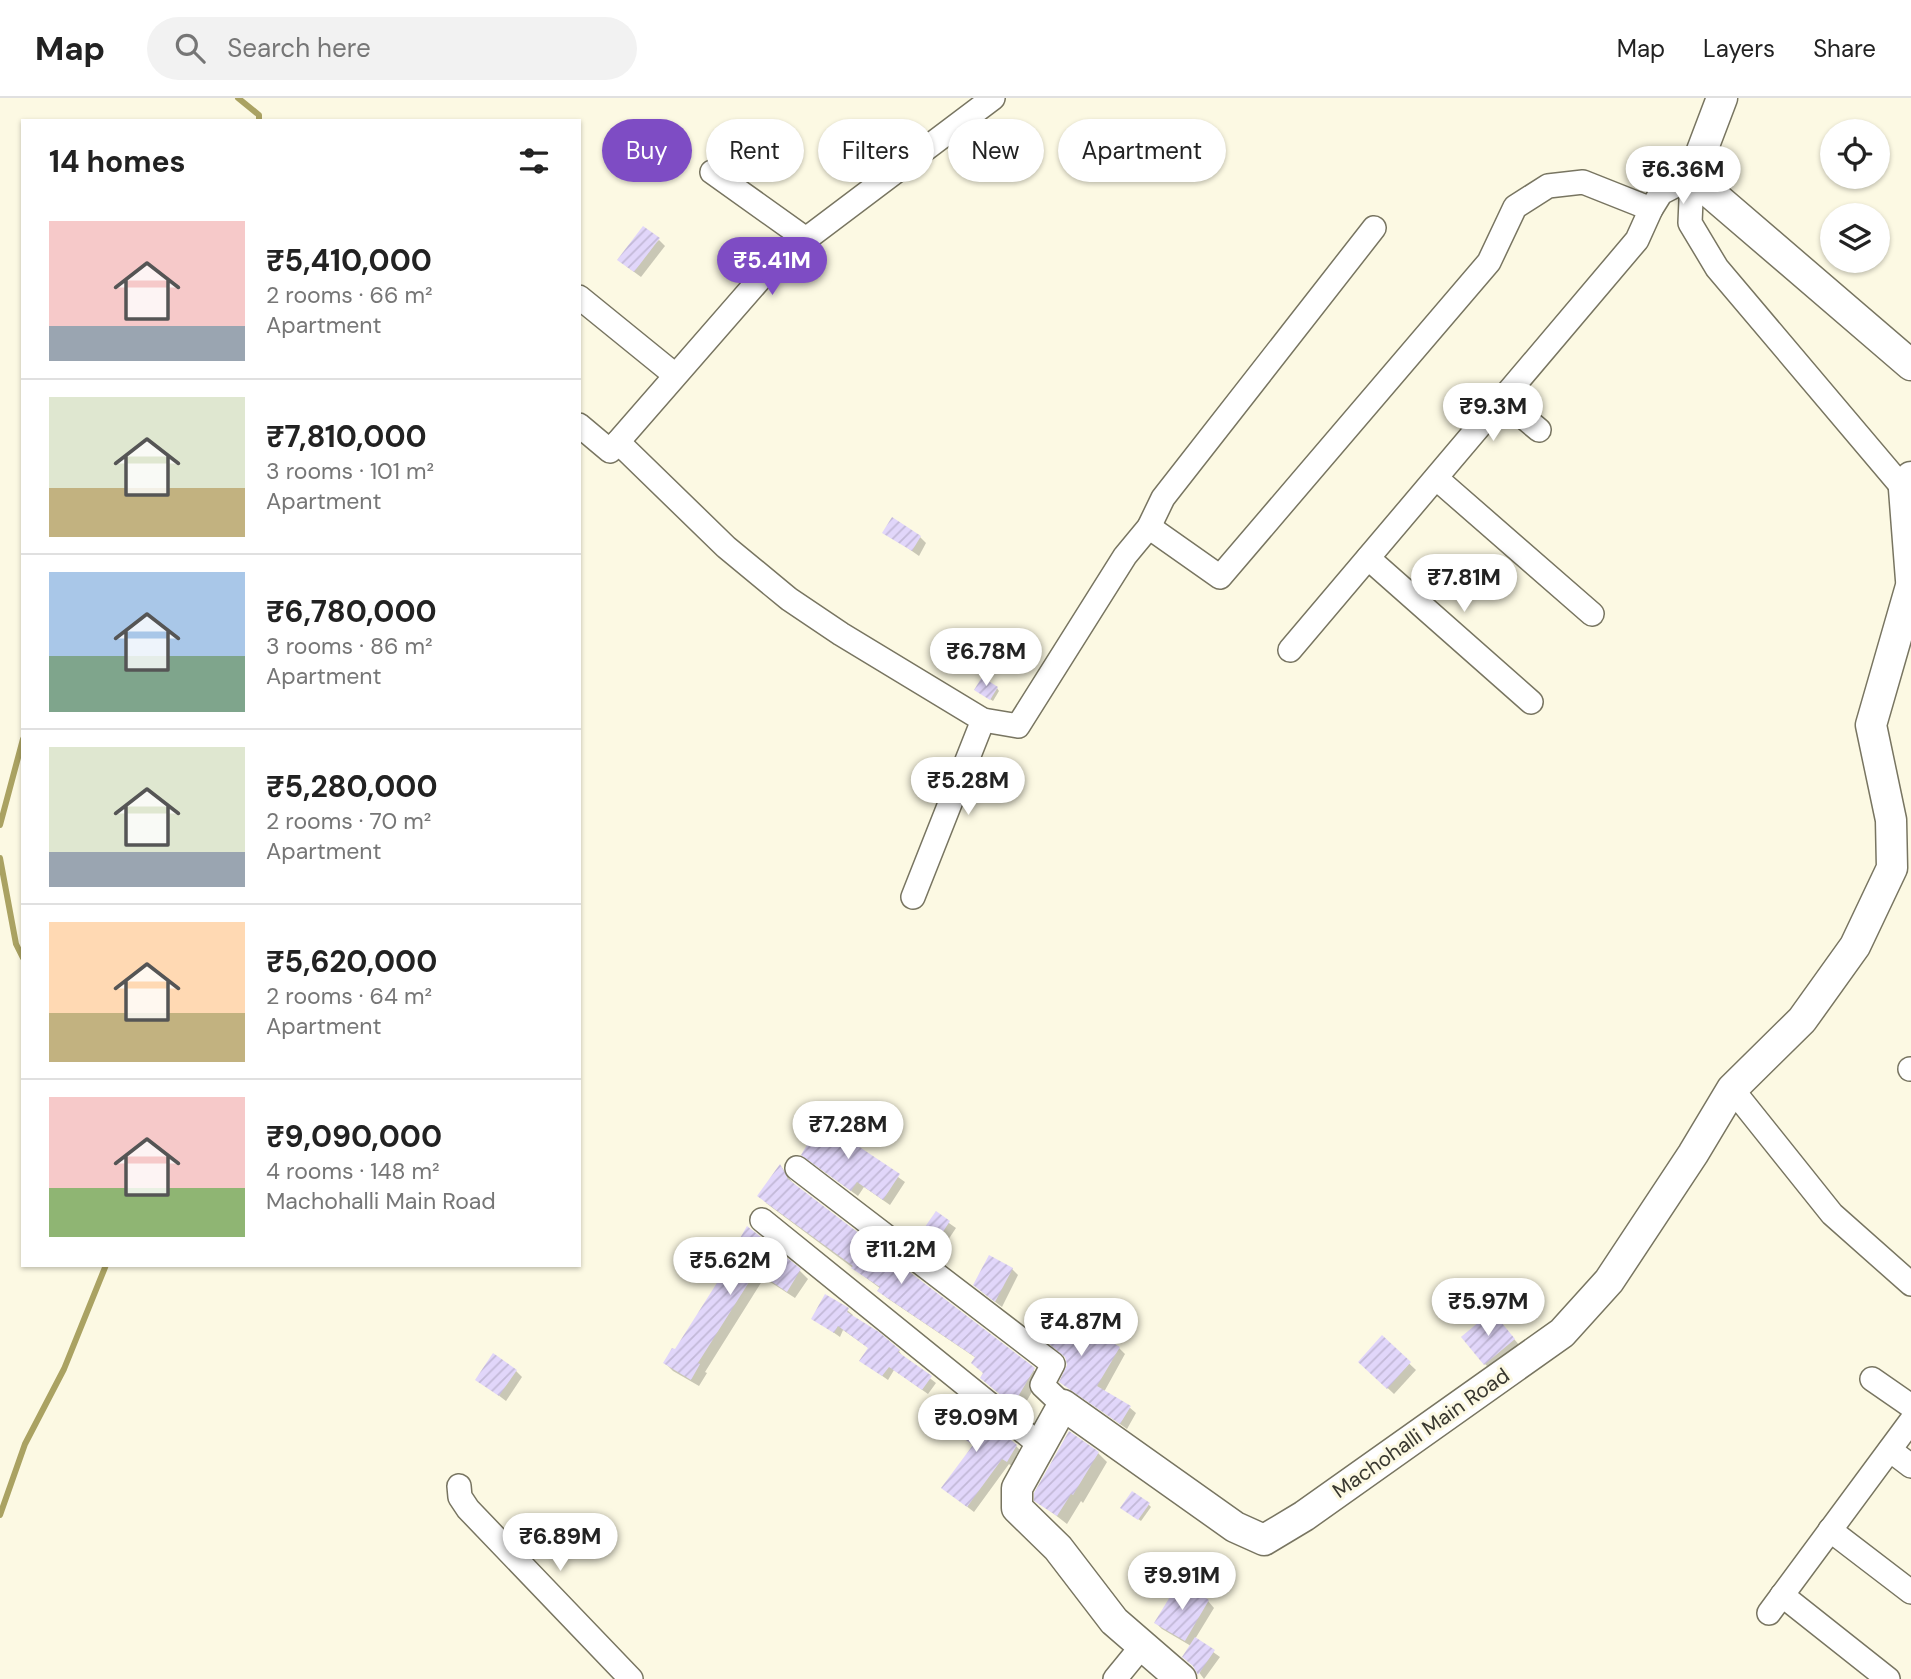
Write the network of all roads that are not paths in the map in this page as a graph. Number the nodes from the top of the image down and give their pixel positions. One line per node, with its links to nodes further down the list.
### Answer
1 (993, 98): 7 (street)
2 (1722, 98): 3 (street)
3 (1692, 177): 5 (street); 9 (street); 16 (street)
4 (726, 182): 7 (street)
5 (1651, 209): 11 (street); 17 (street)
6 (1374, 228): 17 (street)
7 (806, 239): 10 (street)
8 (581, 299): 10 (street)
9 (1911, 365)
10 (675, 375): 14 (street)
11 (1503, 399): 13 (street); 15 (street)
12 (581, 427): 14 (street)
13 (1539, 430)
14 (618, 442): 24 (street)
15 (1436, 478): 18 (street); 21 (street)
16 (1909, 486): 19 (street)
17 (1149, 527): 24 (street)
18 (1368, 558): 22 (street); 23 (street)
19 (1911, 580)
20 (1911, 586): 25 (street, Machohalli Main Road)
21 (1592, 614)
22 (1290, 650)
23 (1531, 702)
24 (983, 720): 26 (street)
25 (1901, 826): 27 (street, Machohalli Main Road)
26 (913, 897)
27 (1732, 1089): 30 (street); 32 (street, Machohalli Main Road)
28 (797, 1168): 32 (street)
29 (762, 1220): 35 (street)
30 (1911, 1284)
31 (1872, 1379): 33 (street)
32 (1063, 1405): 35 (street)
33 (1911, 1406)
34 (1911, 1422): 36 (street)
35 (1040, 1445): 41 (street)
36 (1890, 1450): 37 (street); 39 (street)
37 (1911, 1466)
38 (459, 1486): 42 (street)
39 (1830, 1530): 40 (street); 45 (street)
40 (1911, 1592)
41 (1142, 1646): 43 (street); 44 (street)
42 (631, 1679)
43 (1115, 1679)
44 (1181, 1679)
45 (1888, 1679)

